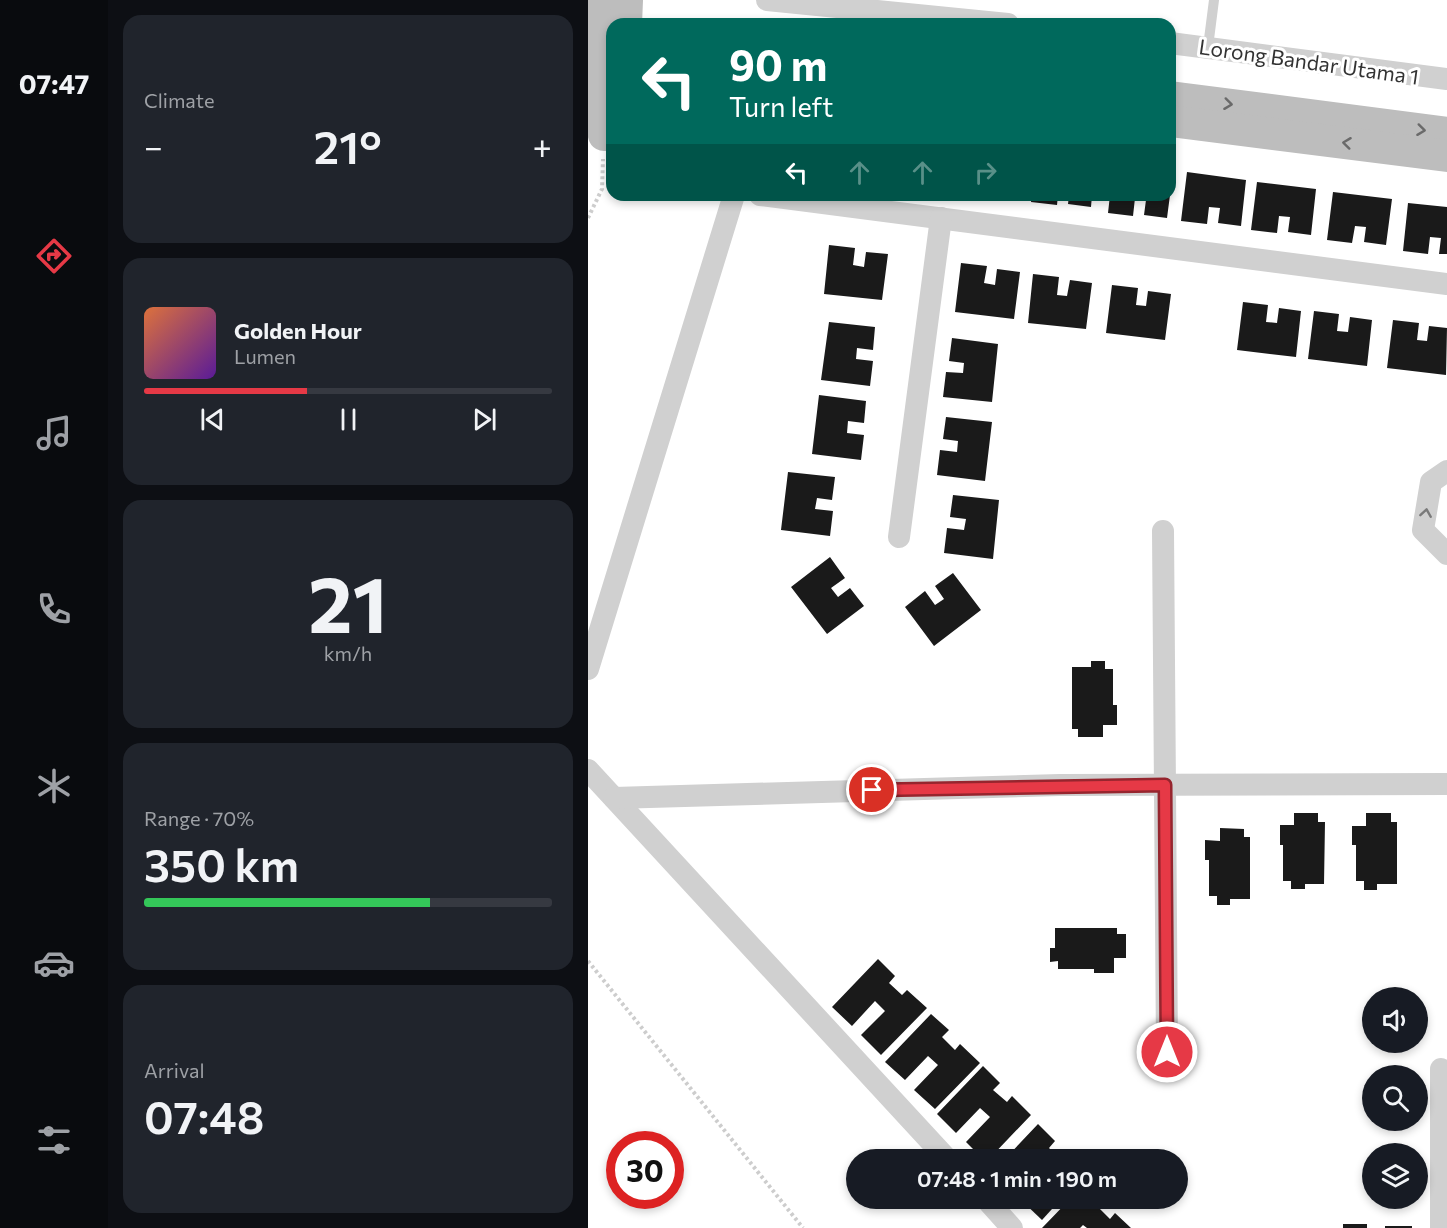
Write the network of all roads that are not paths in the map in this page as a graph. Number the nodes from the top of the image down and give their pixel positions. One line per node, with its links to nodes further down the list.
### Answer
1 (627, 0): 5 (street)
2 (767, 0): 4 (street)
3 (1214, 0): 9 (lane)
4 (911, 6): 6 (street)
5 (614, 18)
6 (976, 18)
7 (606, 37): 13 (street)
8 (1176, 44): 9 (street, Lorong Bandar Utama 1)
9 (1208, 47): 10 (street, Lorong Bandar Utama 1)
10 (1447, 79)
11 (1176, 98): 14 (street, one-way to 14)
12 (1176, 122): 15 (street, one-way to 12)
13 (606, 127)
14 (1447, 133)
15 (1447, 156)
16 (732, 201): 24 (street)
17 (807, 201): 18 (street)
18 (941, 218): 19 (street); 22 (street)
19 (1447, 284)
20 (1447, 471): 23 (street, one-way to 20)
21 (1163, 531): 27 (street)
22 (899, 537)
23 (1447, 554)
24 (588, 669)
25 (588, 770): 28 (street)
26 (1447, 784): 27 (street)
27 (1165, 785): 28 (street); 29 (street)
28 (614, 798): 31 (street)
29 (1167, 1052)
30 (1441, 1069): 34 (street)
31 (938, 1149)
32 (995, 1209): 33 (street)
33 (1012, 1228)
34 (1441, 1228)

